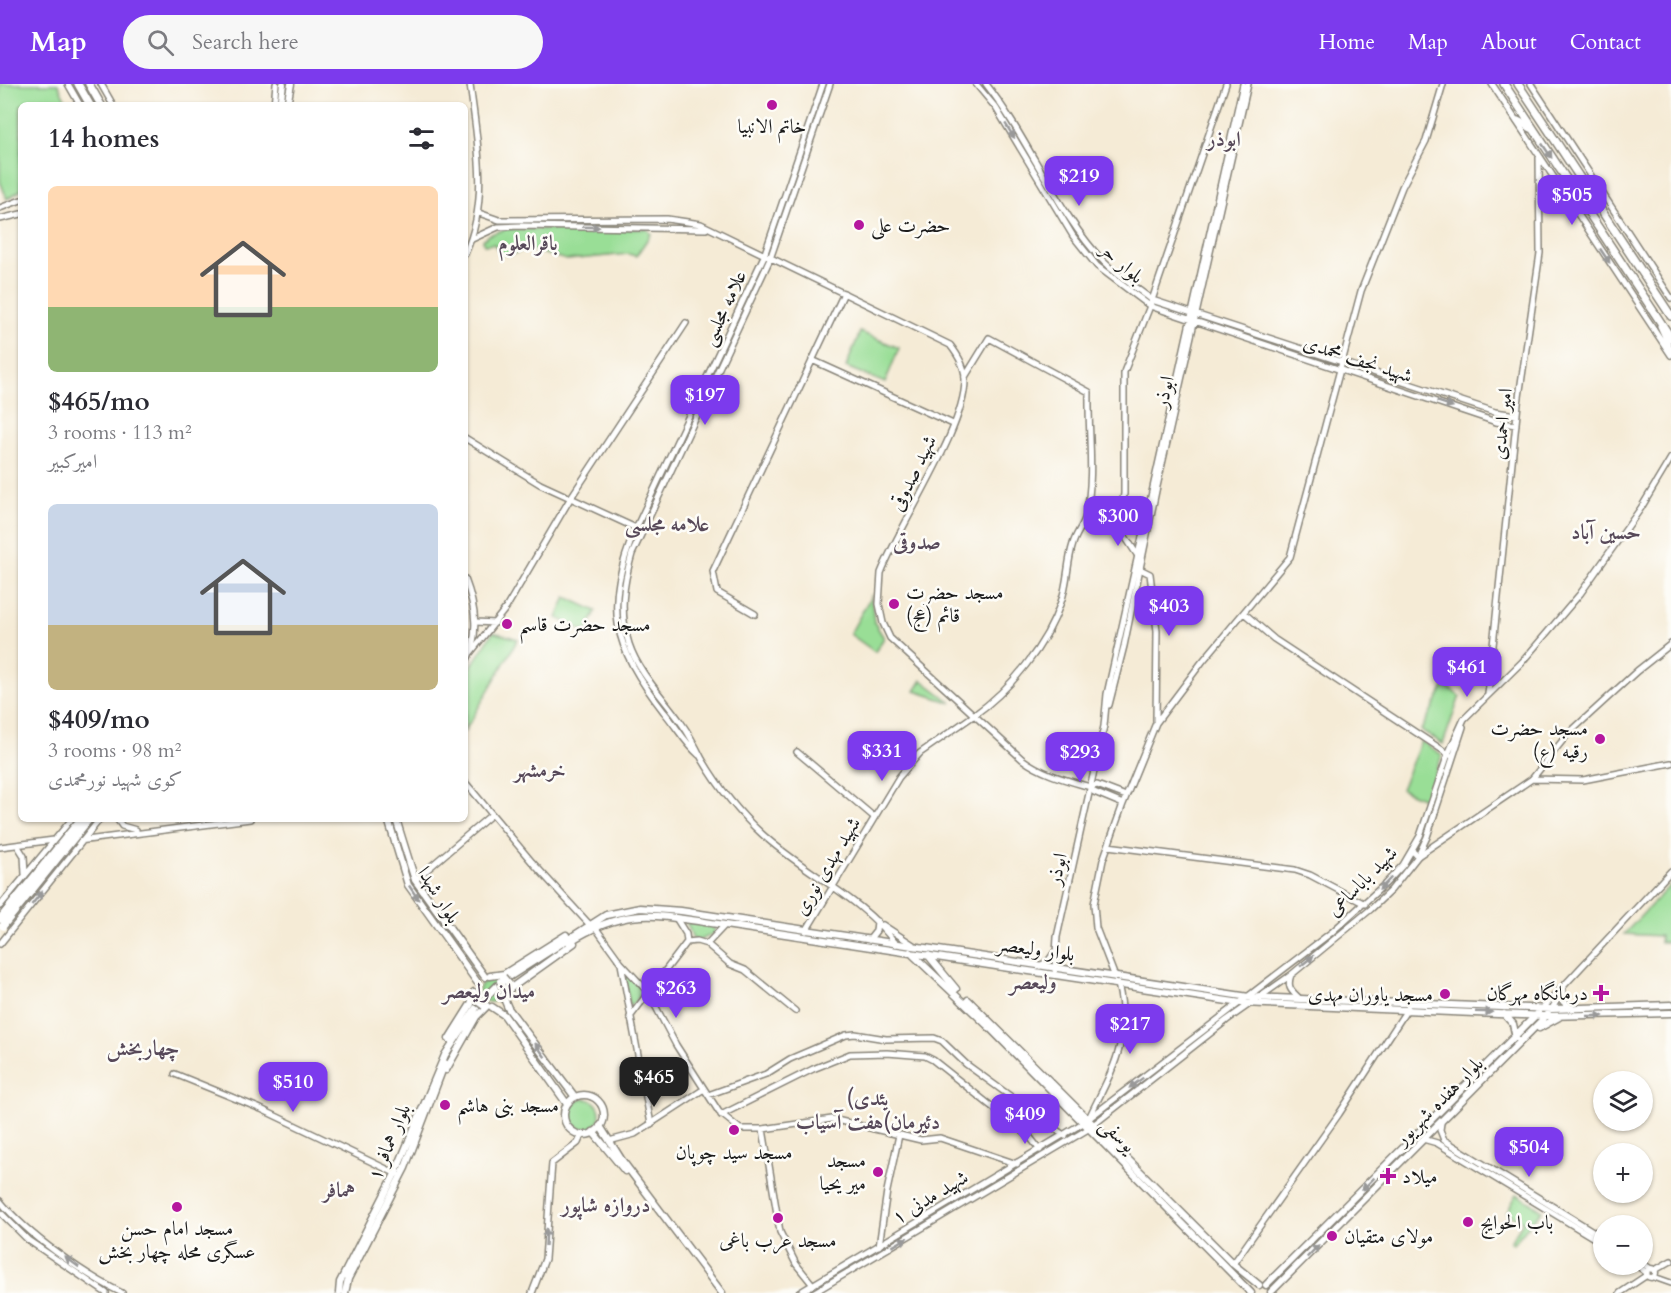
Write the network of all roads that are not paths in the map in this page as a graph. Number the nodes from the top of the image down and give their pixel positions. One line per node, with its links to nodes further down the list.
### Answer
1 (68, 84): 20 (main road)
2 (78, 84): 21 (highway)
3 (89, 84): 22 (highway)
4 (101, 84): 23 (main road)
5 (280, 84): 24 (main road); 25 (main road)
6 (291, 84): 26 (main road)
7 (470, 84): 32 (main road)
8 (823, 84): 43 (main road, علامه مجلسی)
9 (830, 84): 43 (main road, علامه مجلسی)
10 (976, 84): 37 (main road, بلوار حر, one-way to 37)
11 (986, 84): 36 (main road, بلوار حر)
12 (1226, 84): 46 (main road)
13 (1243, 84): 39 (main road, ابوذر)
14 (1248, 84): 39 (main road, ابوذر)
15 (1443, 84): 57 (main road)
16 (1492, 84): 27 (main road)
17 (1503, 84): 28 (highway)
18 (1518, 84): 41 (highway)
19 (1531, 84): 45 (main road)
20 (78, 102)
21 (88, 102)
22 (99, 102)
23 (111, 102)
24 (274, 102)
25 (280, 102)
26 (288, 102)
27 (1518, 121): 28 (highway); 29 (main road)
28 (1532, 128): 42 (highway, one-way to 42)
29 (1539, 157): 55 (main road, one-way to 55); 60 (main road, امیر احمدی)
30 (18, 201): 31 (main road)
31 (0, 208)
32 (479, 213): 35 (main road); 38 (main road)
33 (18, 215): 34 (main road)
34 (0, 219)
35 (706, 229): 38 (main road, one-way to 35); 43 (main road)
36 (1080, 232): 37 (main road); 46 (main road, بلوار حر)
37 (1073, 236): 46 (main road, بلوار حر)
38 (472, 239): 40 (main road)
39 (1209, 240): 48 (main road, ابوذر)
40 (468, 248)
41 (1626, 248): 42 (highway); 47 (highway)
42 (1616, 254): 49 (highway)
43 (767, 257): 44 (main road); 66 (main road, علامه مجلسی)
44 (844, 293): 56 (main road); 59 (main road)
45 (1671, 298)
46 (1151, 303): 48 (main road, بلوار حر); 67 (main road)
47 (1670, 314)
48 (1193, 318): 51 (main road, شهید نجف محمدی); 53 (main road, شهید نجف محمدی); 67 (main road, ابوذر); 68 (main road, ابوذر)
49 (1657, 319): 52 (highway); 54 (main road)
50 (686, 323): 65 (main road)
51 (1269, 338): 53 (main road); 57 (main road, شهید نجف محمدی)
52 (1671, 339)
53 (1267, 346): 58 (main road, شهید نجف محمدی)
54 (1671, 350)
55 (1671, 355)
56 (812, 360): 61 (main road); 71 (main road)
57 (1342, 361): 58 (main road); 60 (main road, شهید نجف محمدی)
58 (1340, 369): 62 (main road, شهید نجف محمدی, one-way to 62); 70 (main road)
59 (965, 377): 61 (main road, شهید صدوقی); 78 (main road, شهید مهدی نوری)
60 (1517, 415): 62 (main road, امیر احمدی)
61 (953, 424): 78 (main road, شهید صدوقی)
62 (1516, 425): 77 (main road, امیر احمدی)
63 (468, 440): 65 (main road)
64 (1671, 458): 77 (main road, شهید باباساعی)
65 (570, 499): 66 (main road); 73 (main road)
66 (639, 529): 114 (main road, علامه مجلسی)
67 (1138, 556): 68 (main road, ابوذر)
68 (1138, 568): 79 (main road); 85 (main road, ابوذر)
69 (468, 587): 72 (main road)
70 (1244, 613): 79 (main road); 81 (main road)
71 (756, 614)
72 (476, 622): 73 (main road); 75 (main road)
73 (495, 623): 75 (main road)
74 (1671, 644): 83 (main road)
75 (471, 652): 76 (main road)
76 (468, 658)
77 (1488, 694): 81 (main road, شهید باباساعی)
78 (973, 716): 85 (main road, شهید صدوقی); 89 (main road, شهید مهدی نوری)
79 (1156, 723): 86 (main road)
80 (797, 752): 89 (main road)
81 (1451, 755): 107 (main road, شهید باباساعی); 108 (main road, شهید باباساعی)
82 (1671, 762): 83 (main road)
83 (1532, 780): 108 (main road)
84 (468, 786): 88 (main road)
85 (1090, 787): 86 (main road); 87 (main road); 131 (main road, ابوذر)
86 (1126, 796): 87 (main road)
87 (1123, 804): 102 (main road)
88 (491, 815): 113 (main road); 121 (main road)
89 (874, 818): 114 (main road, شهید مهدی نوری)
90 (70, 822): 101 (main road)
91 (79, 822): 119 (highway, bridge)
92 (86, 822): 119 (highway, bridge)
93 (98, 822): 100 (main road)
94 (119, 822): 99 (main road)
95 (198, 822): 99 (main road)
96 (224, 822): 100 (main road)
97 (389, 822): 106 (main road, بلوار شهدا)
98 (397, 822): 103 (main road, بلوار شهدا)
99 (136, 830): 100 (main road)
100 (86, 838): 101 (main road); 111 (main road)
101 (53, 842): 104 (main road); 105 (main road); 109 (main road)
102 (1108, 846): 115 (main road); 141 (main road)
103 (405, 847): 106 (main road); 113 (main road, بلوار شهدا)
104 (0, 848): 105 (main road)
105 (18, 848): 112 (main road)
106 (397, 850): 142 (main road, بلوار شهدا, one-way to 142)
107 (1412, 851): 108 (main road); 115 (main road, شهید باباساعی, one-way to 115)
108 (1418, 856): 139 (main road, شهید باباساعی, one-way to 108)
109 (38, 860): 111 (main road); 112 (main road)
110 (1671, 871): 145 (main road)
111 (56, 874): 127 (main road, one-way to 111)
112 (25, 875): 116 (main road)
113 (415, 880): 140 (main road, بلوار شهدا)
114 (833, 887): 118 (main road, علامه مجلسی); 123 (main road, شهید مهدی نوری)
115 (1365, 904): 150 (main road, شهید باباساعی)
116 (0, 906)
117 (676, 918): 120 (main road, بلوار ولیعصر); 121 (main road, بلوار ولیعصر); 126 (main road)
118 (876, 921): 122 (main road); 125 (main road); 129 (main road)
119 (1, 924)
120 (725, 925): 128 (main road); 129 (main road, بلوار ولیعصر)
121 (592, 926): 123 (main road, بلوار ولیعصر); 124 (main road, بلوار ولیعصر); 135 (main road)
122 (893, 930): 129 (main road); 130 (main road)
123 (806, 931): 125 (main road, بلوار ولیعصر)
124 (582, 932): 134 (main road, بلوار ولیعصر); 143 (main road); 143 (main road)
125 (868, 940): 129 (main road, بلوار ولیعصر)
126 (687, 942): 128 (main road); 146 (main road)
127 (0, 944)
128 (707, 944): 158 (main road)
129 (895, 947): 130 (main road, بلوار ولیعصر); 132 (main road, بلوار ولیعصر)
130 (916, 947): 133 (main road, بلوار ولیعصر)
131 (1054, 951): 136 (main road); 138 (main road, ابوذر)
132 (910, 952): 133 (main road, بلوار ولیعصر); 137 (main road, یوسفی)
133 (928, 952): 136 (main road, بلوار ولیعصر); 137 (main road); 138 (main road, بلوار ولیعصر); 169 (main road, یوسفی)
134 (540, 959): 143 (main road, بلوار همافر ۱)
135 (621, 963): 146 (main road); 165 (main road)
136 (1040, 966): 138 (main road, بلوار ولیعصر)
137 (927, 967): 169 (main road, یوسفی)
138 (1055, 971): 141 (main road, بلوار ولیعصر); 144 (main road, بلوار ولیعصر)
139 (1291, 975): 147 (main road, شهید باباساعی); 149 (main road)
140 (488, 976): 142 (main road); 143 (main road)
141 (1115, 977): 144 (main road); 150 (main road, بلوار ولیعصر)
142 (477, 982): 153 (main road)
143 (504, 984): 153 (main road, بلوار همافر ۱); 153 (main road); 174 (main road, one-way to 143)
144 (1118, 984): 148 (main road, بلوار ولیعصر); 177 (main road)
145 (1562, 988): 155 (main road); 156 (main road); 157 (main road)
146 (648, 992): 165 (main road); 173 (main road)
147 (1261, 997): 149 (main road, بلوار ولیعصر); 150 (main road, بلوار ولیعصر)
148 (1217, 998): 151 (main road, بلوار ولیعصر); 162 (main road)
149 (1299, 998): 154 (main road, بلوار ولیعصر)
150 (1250, 1000): 151 (main road, بلوار ولیعصر); 154 (main road, بلوار ولیعصر); 171 (main road, شهید مدنی ۱)
151 (1241, 1003): 162 (main road, شهید مدنی ۱)
152 (1671, 1005): 156 (main road, بلوار ولیعصر)
153 (481, 1006): 175 (main road); 196 (main road, بلوار همافر ۱)
154 (1408, 1006): 155 (main road, بلوار ولیعصر); 159 (main road, بلوار ولیعصر, one-way to 159); 210 (main road)
155 (1543, 1008): 157 (main road, بلوار ولیعصر); 161 (main road, بلوار هفده شهریور)
156 (1572, 1008): 157 (main road, بلوار ولیعصر)
157 (1552, 1009): 163 (main road, بلوار هفده شهریور)
158 (795, 1011)
159 (1503, 1013): 161 (main road, بلوار ولیعصر); 167 (main road)
160 (1671, 1013): 164 (main road, بلوار ولیعصر, one-way to 160)
161 (1537, 1015): 163 (main road, بلوار ولیعصر); 167 (main road, بلوار هفده شهریور)
162 (1224, 1016): 170 (main road, شهید مدنی ۱)
163 (1547, 1016): 164 (main road, بلوار ولیعصر); 166 (main road, بلوار هفده شهریور)
164 (1563, 1016): 166 (main road)
165 (630, 1017): 179 (main road)
166 (1531, 1033): 168 (main road, بلوار هفده شهریور)
167 (1515, 1037): 168 (main road); 200 (main road, بلوار هفده شهریور, one-way to 200)
168 (1521, 1042): 178 (main road, بلوار هفده شهریور)
169 (1028, 1063): 177 (main road, یوسفی); 181 (main road, یوسفی)
170 (1157, 1065): 171 (main road); 177 (main road, شهید مدنی ۱, one-way to 177)
171 (1162, 1072): 177 (main road, شهید مدنی ۱)
172 (175, 1074): 196 (main road)
173 (706, 1092): 176 (main road); 179 (main road); 186 (main road)
174 (575, 1097): 175 (main road); 180 (main road)
175 (567, 1104): 184 (main road)
176 (721, 1115): 182 (main road); 189 (main road)
177 (1092, 1121): 181 (main road, شهید مدنی ۱); 192 (main road, یوسفی)
178 (1441, 1123): 187 (main road, بلوار هفده شهریور); 195 (main road)
179 (651, 1124): 188 (main road)
180 (600, 1126): 183 (main road); 188 (main road)
181 (1085, 1126): 186 (main road, شهید مدنی ۱); 190 (main road, شهید مدنی ۱); 192 (main road, یوسفی)
182 (763, 1129): 185 (main road); 216 (main road)
183 (593, 1132): 184 (main road); 224 (main road)
184 (582, 1134): 223 (main road, one-way to 184)
185 (899, 1135): 194 (main road); 206 (main road)
186 (1065, 1136): 189 (main road, شهید مدنی ۱)
187 (1423, 1140): 195 (main road); 203 (main road, بلوار هفده شهریور)
188 (609, 1141): 224 (main road)
189 (1040, 1149): 190 (main road); 191 (main road, شهید مدنی ۱)
190 (1044, 1156): 193 (main road, شهید مدنی ۱)
191 (1028, 1157): 193 (main road); 194 (main road, شهید مدنی ۱)
192 (1122, 1157): 210 (main road, یوسفی); 214 (main road, یوسفی)
193 (1032, 1163): 208 (main road, شهید مدنی ۱, one-way to 193)
194 (1017, 1164): 206 (main road, شهید مدنی ۱)
195 (1495, 1174): 201 (main road); 204 (main road)
196 (398, 1175): 221 (main road, بلوار همافر ۱); 222 (main road, بلوار همافر ۱)
197 (0, 1201): 199 (main road)
198 (0, 1212): 199 (main road)
199 (9, 1217): 202 (main road); 205 (main road)
200 (1320, 1231): 203 (main road); 217 (main road, بلوار هفده شهریور)
201 (1593, 1232)
202 (34, 1234): 205 (main road); 220 (main road, one-way to 202)
203 (1326, 1237): 218 (main road, بلوار هفده شهریور, one-way to 203)
204 (1593, 1237)
205 (28, 1240): 219 (main road)
206 (879, 1246): 207 (main road, شهید مدنی ۱)
207 (869, 1252): 208 (main road); 216 (main road, شهید مدنی ۱)
208 (873, 1258): 226 (main road, شهید مدنی ۱)
209 (1671, 1261): 211 (main road)
210 (1233, 1264): 214 (main road, یوسفی)
211 (1653, 1272)
212 (1653, 1273): 215 (main road)
213 (1649, 1275): 228 (main road)
214 (1241, 1276): 217 (main road, یوسفی); 227 (main road, یوسفی)
215 (1671, 1282)
216 (813, 1285): 225 (main road, شهید مدنی ۱)
217 (1262, 1285): 218 (main road, یوسفی); 227 (main road, بلوار هفده شهریور)
218 (1271, 1292)
219 (106, 1293)
220 (122, 1293)
221 (339, 1293)
222 (345, 1293)
223 (532, 1293)
224 (720, 1293)
225 (799, 1293)
226 (813, 1293)
227 (1252, 1293)
228 (1620, 1293)

